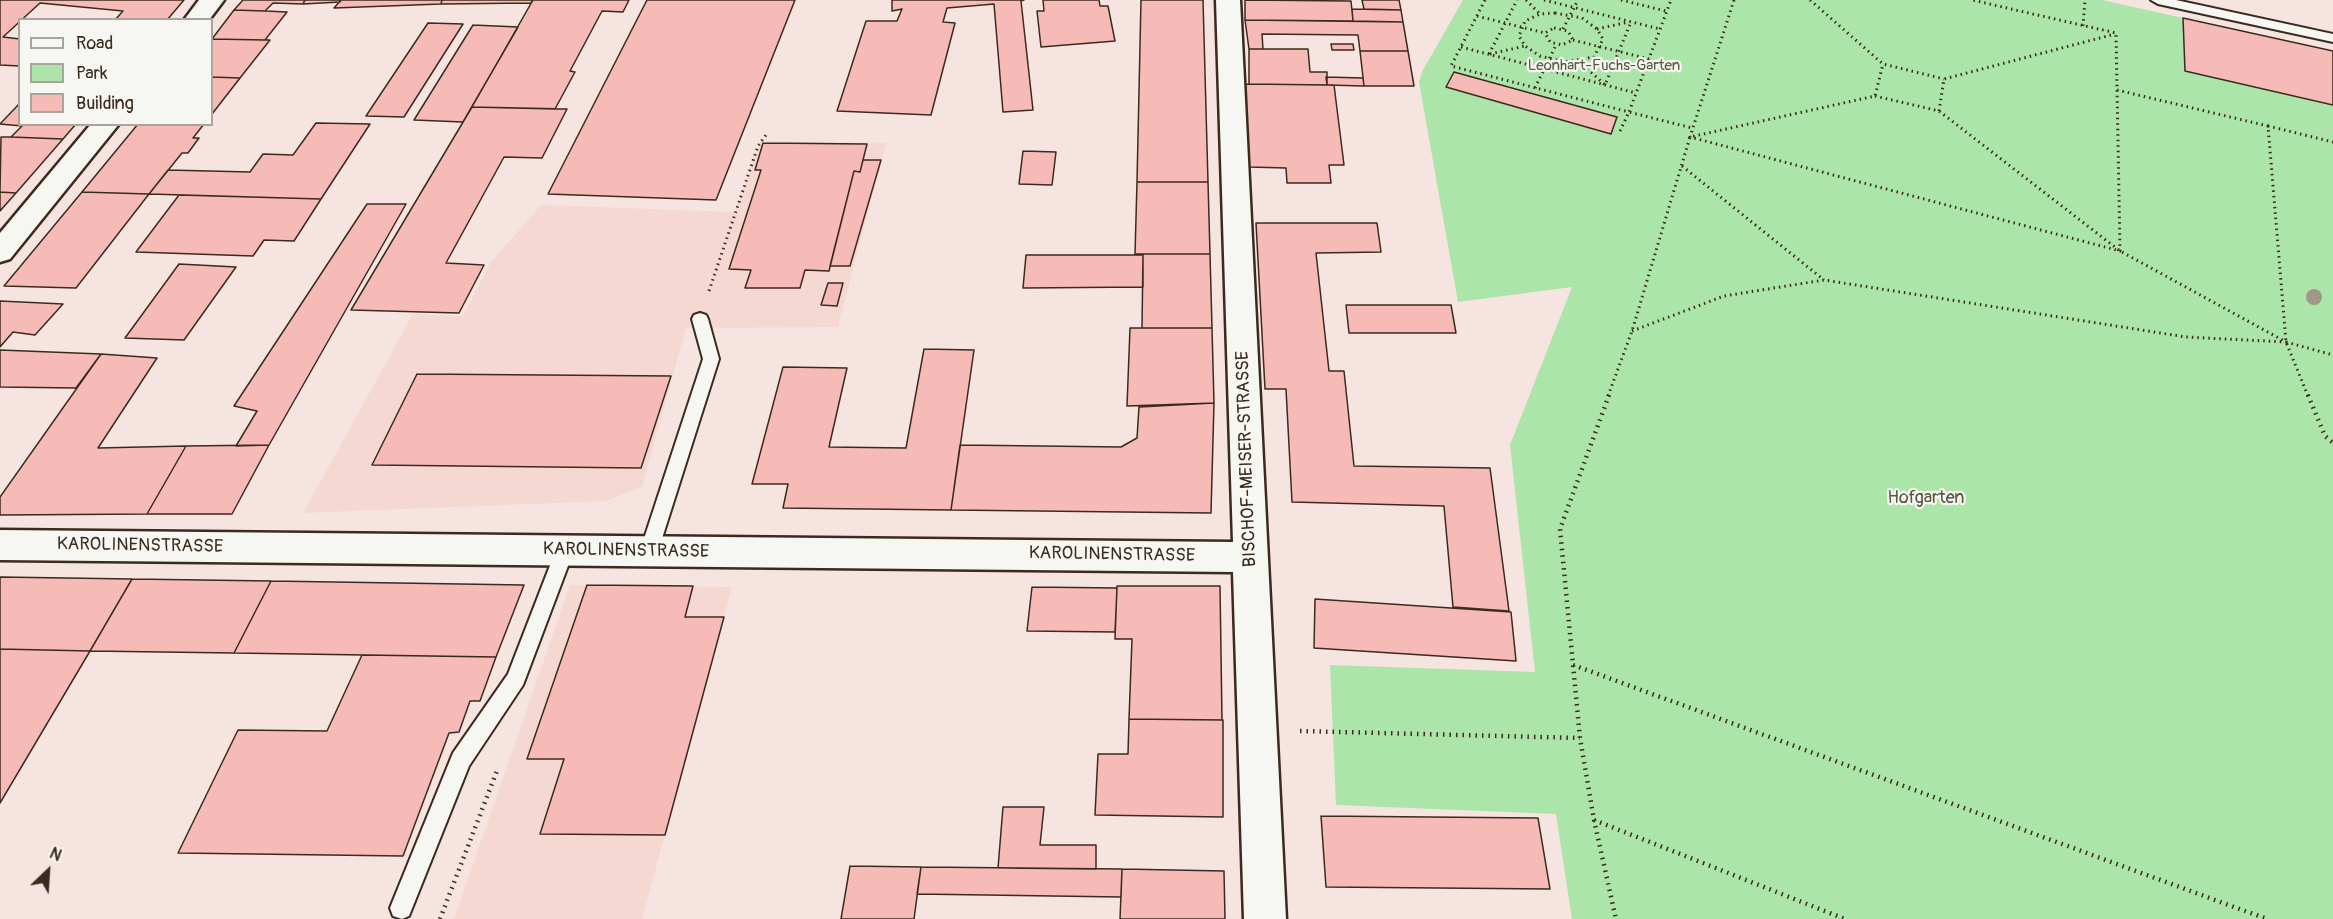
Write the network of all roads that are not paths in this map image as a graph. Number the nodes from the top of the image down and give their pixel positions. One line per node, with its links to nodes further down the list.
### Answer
1 (212, 0): 4 (street)
2 (1228, 0): 12 (street, BISCHOF-MEISER-STRASSE)
3 (2158, 0): 5 (lane)
4 (198, 18)
5 (2333, 38)
6 (104, 126): 7 (street)
7 (0, 252)
8 (700, 319): 11 (lane)
9 (0, 545): 10 (street, KAROLINENSTRASSE)
10 (565, 550): 11 (street, KAROLINENSTRASSE); 13 (lane)
11 (649, 551): 12 (street, KAROLINENSTRASSE)
12 (1252, 557): 14 (street, BISCHOF-MEISER-STRASSE)
13 (401, 908)
14 (1265, 919)

